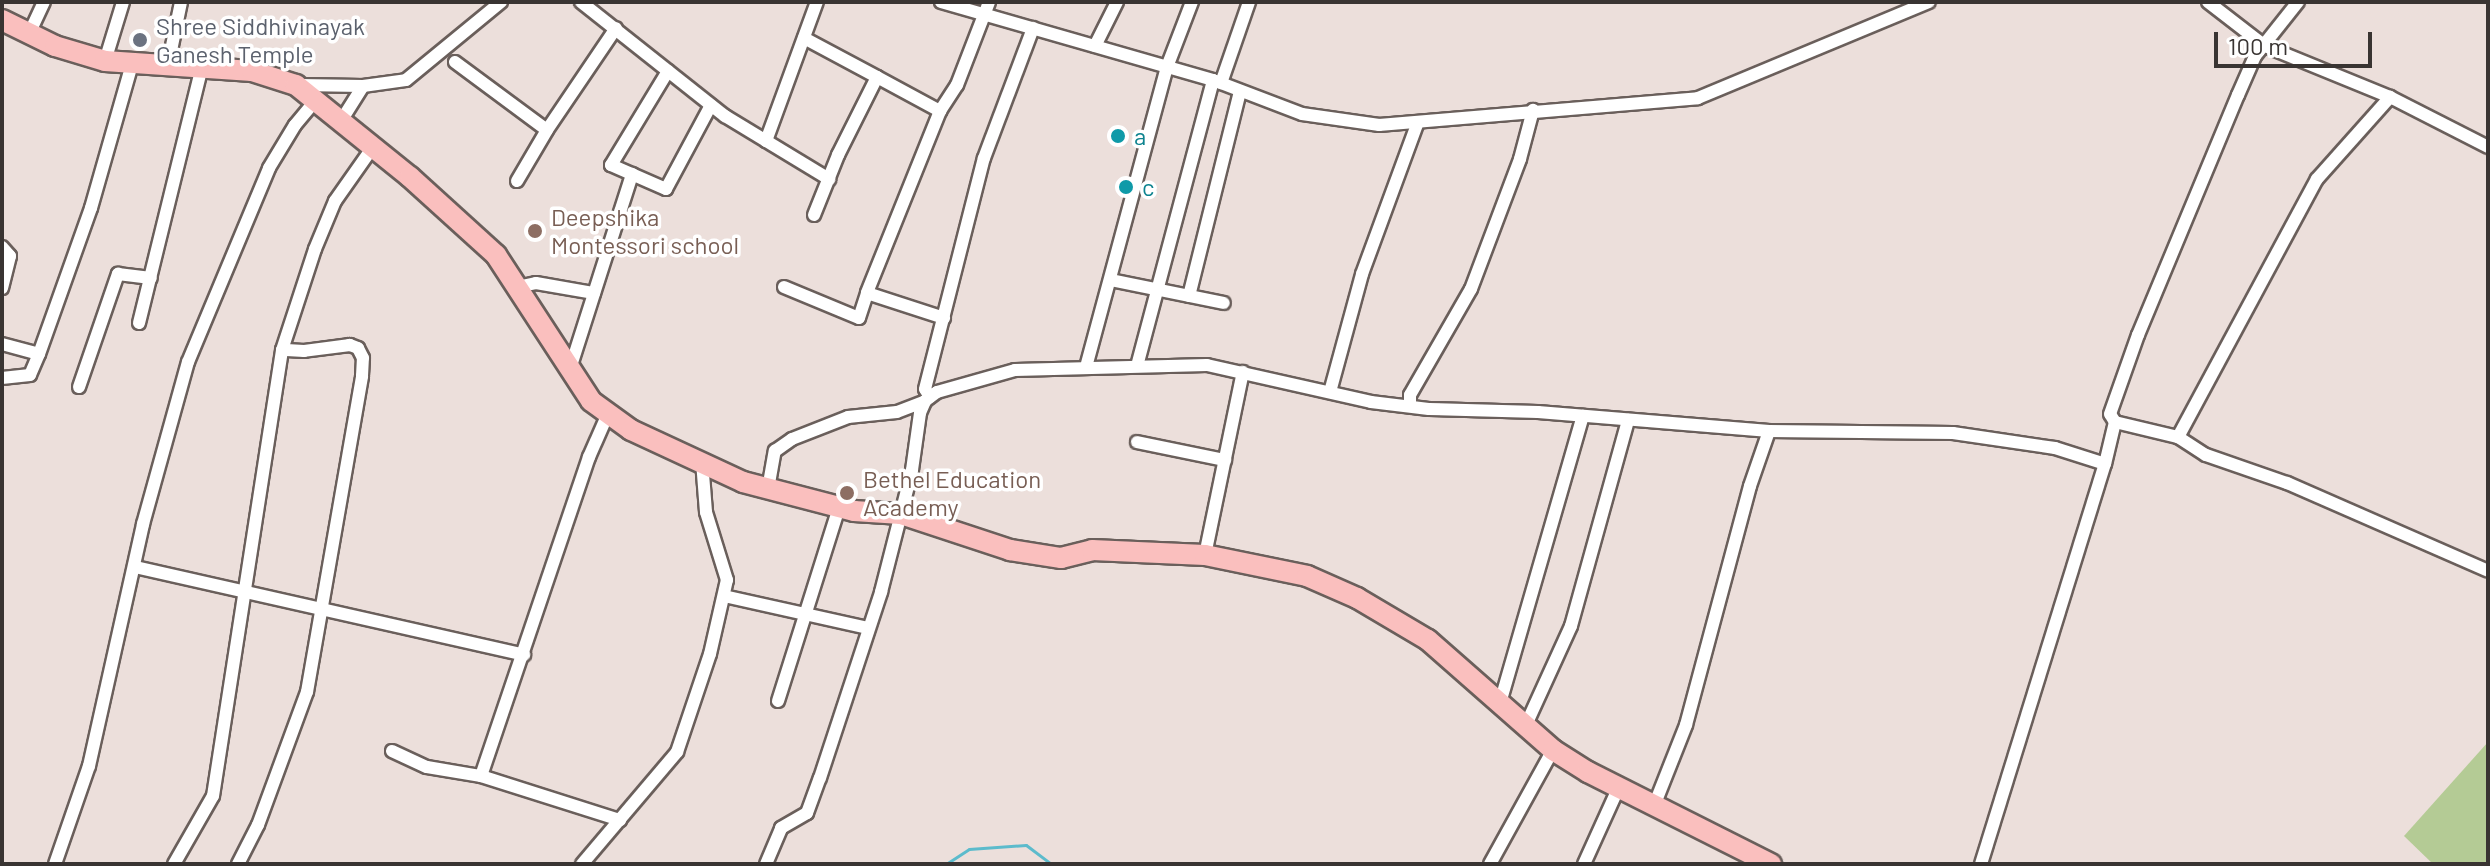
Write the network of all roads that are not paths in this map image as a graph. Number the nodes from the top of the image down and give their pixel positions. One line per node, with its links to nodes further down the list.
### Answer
1 (44, 2): 18 (street)
2 (123, 2): 22 (street)
3 (181, 2): 25 (street)
4 (501, 2): 32 (street)
5 (581, 2): 16 (street)
6 (817, 2): 19 (street)
7 (941, 2): 14 (street)
8 (1117, 2): 20 (street)
9 (1192, 2): 27 (street)
10 (1249, 2): 30 (street)
11 (1929, 2): 37 (street)
12 (2208, 2): 21 (street)
13 (2298, 2): 21 (street)
14 (986, 8): 17 (street); 38 (street)
15 (2, 20): 18 (main road)
16 (616, 28): 28 (street); 41 (street)
17 (1033, 28): 20 (street); 60 (street)
18 (29, 34): 22 (main road)
19 (804, 38): 29 (street); 42 (street)
20 (1095, 46): 27 (street)
21 (2265, 46): 34 (street); 77 (street)
22 (105, 61): 24 (main road)
23 (455, 62): 41 (street)
24 (132, 64): 25 (main road); 64 (street)
25 (168, 65): 26 (main road)
26 (202, 67): 31 (main road); 50 (street)
27 (1167, 67): 30 (street); 51 (street)
28 (668, 71): 36 (street); 45 (street)
29 (877, 77): 38 (street); 46 (street)
30 (1217, 82): 33 (street); 55 (street)
31 (296, 85): 32 (street); 35 (main road)
32 (363, 86): 39 (street)
33 (1240, 92): 40 (street); 58 (street)
34 (2390, 97): 44 (street); 79 (street)
35 (316, 100): 39 (main road); 88 (street)
36 (711, 105): 42 (street); 45 (street)
37 (1533, 110): 40 (street); 73 (street)
38 (940, 111): 57 (street)
39 (341, 121): 43 (main road)
40 (1418, 122): 71 (street)
41 (547, 130): 47 (street)
42 (766, 141): 46 (street)
43 (373, 147): 52 (main road); 63 (street)
44 (2488, 147)
45 (632, 174): 56 (street)
46 (829, 179): 48 (street)
47 (517, 181)
48 (814, 215)
49 (2, 247): 54 (street)
50 (151, 278): 61 (street); 70 (street)
51 (1111, 280): 55 (street); 66 (street)
52 (517, 287): 56 (street); 67 (main road)
53 (784, 287): 57 (street)
54 (2, 288)
55 (1159, 290): 58 (street); 65 (street)
56 (594, 293): 67 (street)
57 (867, 293): 60 (street)
58 (1189, 296): 59 (street)
59 (1224, 303)
60 (944, 318): 72 (street)
61 (139, 323)
62 (2, 344): 64 (street)
63 (282, 350): 90 (street); 92 (street)
64 (39, 354): 69 (street)
65 (1137, 366): 66 (street); 68 (street)
66 (1086, 367): 72 (street)
67 (569, 372): 74 (main road)
68 (1243, 372): 71 (street); 82 (street)
69 (2, 378)
70 (79, 387)
71 (1330, 392): 73 (street)
72 (928, 399): 84 (street); 86 (street)
73 (1410, 406): 75 (street)
74 (607, 416): 81 (main road); 95 (street)
75 (1583, 416): 76 (street); 97 (street)
76 (1628, 420): 78 (street); 98 (street)
77 (2115, 422): 79 (street); 83 (street)
78 (1769, 431): 83 (street); 103 (street)
79 (2178, 437): 89 (street)
80 (1137, 442): 82 (street)
81 (702, 460): 84 (main road); 91 (street)
82 (1225, 460): 87 (street)
83 (2105, 464): 113 (street)
84 (768, 489): 85 (main road)
85 (839, 507): 86 (main road); 93 (street)
86 (901, 514): 87 (main road); 94 (street)
87 (1205, 555): 97 (main road)
88 (135, 567): 90 (street); 105 (street)
89 (2488, 571)
90 (246, 591): 92 (street); 106 (street)
91 (724, 596): 93 (street); 104 (street)
92 (321, 608): 95 (street); 107 (street)
93 (806, 616): 94 (street); 96 (street)
94 (868, 628): 109 (street)
95 (524, 655): 101 (street)
96 (778, 701)
97 (1500, 703): 98 (main road)
98 (1525, 727): 99 (main road)
99 (1553, 750): 102 (main road); 110 (street)
100 (392, 751): 101 (street)
101 (481, 776): 104 (street)
102 (1618, 789): 103 (main road); 111 (street)
103 (1654, 806): 112 (main road)
104 (620, 820): 108 (street)
105 (55, 864)
106 (174, 864)
107 (238, 864)
108 (582, 864)
109 (766, 864)
110 (1490, 864)
111 (1584, 864)
112 (1771, 864)
113 (1981, 864)

